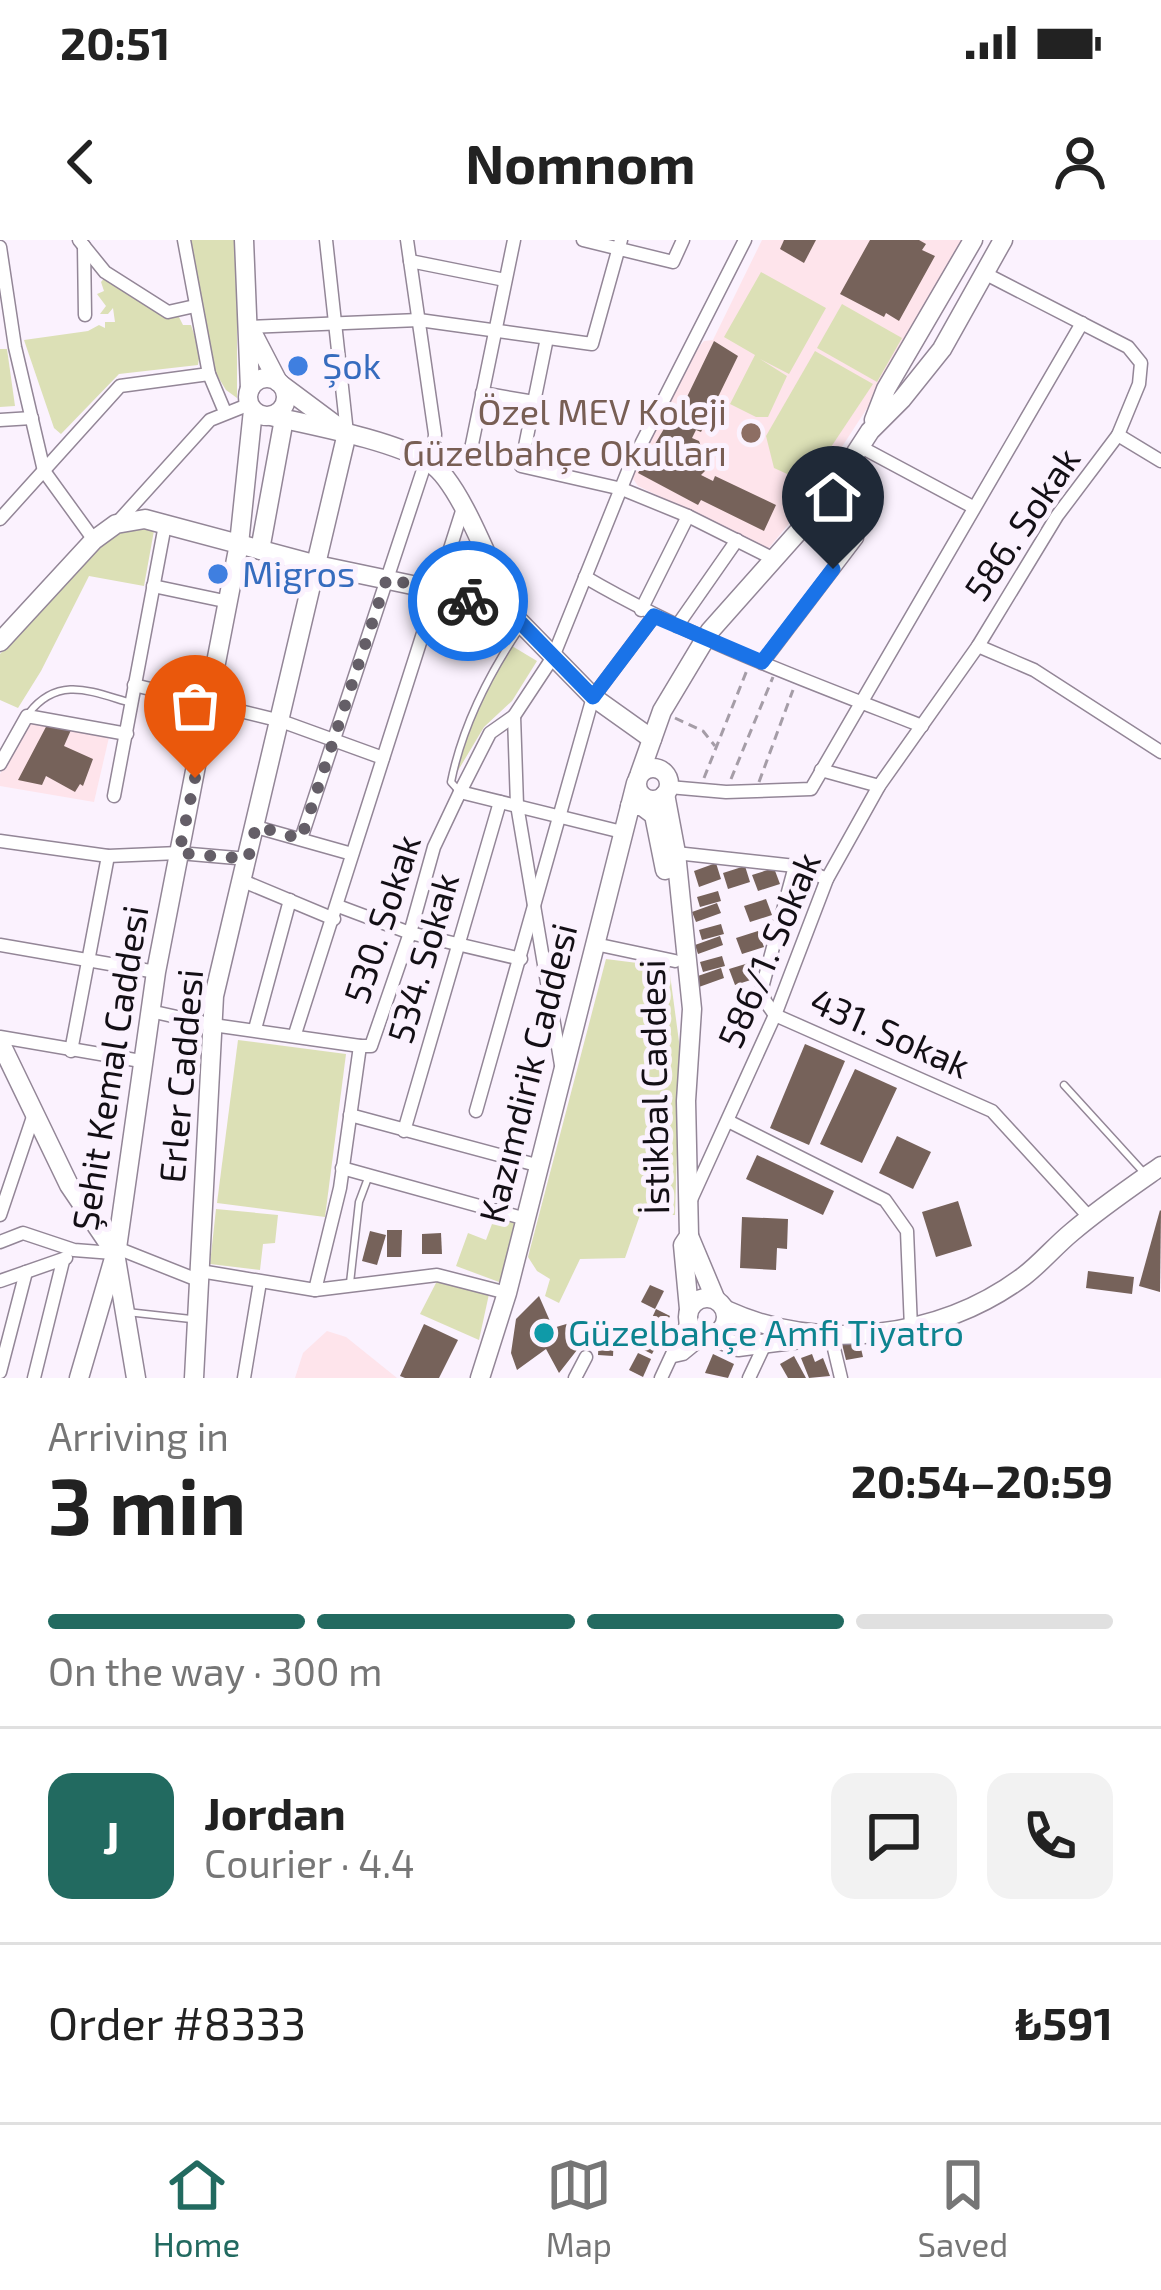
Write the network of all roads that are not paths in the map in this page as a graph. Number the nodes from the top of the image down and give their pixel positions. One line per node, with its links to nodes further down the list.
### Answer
1 (184, 240): 19 (street)
2 (244, 240): 23 (main road)
3 (326, 240): 22 (street)
4 (407, 240): 15 (street)
5 (514, 240): 18 (street)
6 (584, 240): 13 (street)
7 (683, 240): 13 (street)
8 (734, 240): 16 (street)
9 (745, 240): 16 (street, 530. Sokak)
10 (973, 240): 38 (main road)
11 (1003, 240): 17 (main road)
12 (82, 243): 19 (street); 20 (street)
13 (620, 244): 26 (street)
14 (0, 247): 27 (street)
15 (410, 261): 18 (street); 21 (street)
16 (736, 261): 42 (street, 530. Sokak)
17 (986, 274): 24 (street); 38 (main road)
18 (505, 280): 25 (street)
19 (195, 306): 28 (street)
20 (85, 315)
21 (419, 320): 22 (street); 25 (street); 40 (street)
22 (333, 322): 23 (street); 36 (street)
23 (248, 323): 29 (main road); 32 (main road)
24 (1082, 323): 37 (street, 586. Sokak); 44 (street)
25 (494, 329): 26 (street); 30 (street)
26 (548, 338): 31 (street)
27 (7, 347): 34 (street)
28 (209, 374): 33 (street); 41 (street)
29 (280, 384): 32 (main road); 32 (main road); 36 (main road)
30 (482, 393): 31 (street); 40 (street)
31 (534, 403): 42 (street)
32 (262, 408): 33 (street); 36 (main road); 52 (main road, Şehit Kemal Caddesi); 53 (main road)
33 (225, 412): 48 (street)
34 (32, 418): 35 (street); 41 (street)
35 (0, 420)
36 (347, 433): 40 (main road); 55 (main road, Erler Caddesi)
37 (1118, 435): 39 (street); 66 (street, 586. Sokak)
38 (864, 438): 43 (main road, Kazımdirik Caddesi); 44 (street)
39 (1161, 461)
40 (429, 462): 45 (main road); 57 (street)
41 (44, 471): 47 (street); 50 (street)
42 (622, 489): 46 (street); 56 (street, 530. Sokak)
43 (822, 505): 54 (main road, Kazımdirik Caddesi); 68 (street)
44 (974, 507): 71 (street)
45 (463, 508): 59 (street); 62 (main road)
46 (688, 516): 51 (street); 61 (street)
47 (0, 519)
48 (116, 524): 49 (main road); 50 (main road)
49 (165, 525): 52 (main road); 58 (street)
50 (94, 540): 65 (main road)
51 (737, 540): 54 (street); 63 (street)
52 (239, 544): 53 (main road); 60 (main road, Şehit Kemal Caddesi)
53 (260, 550): 55 (main road)
54 (774, 559): 64 (main road, Kazımdirik Caddesi)
55 (317, 566): 57 (main road); 76 (main road, Erler Caddesi)
56 (585, 577): 61 (street); 67 (street, 530. Sokak)
57 (387, 578): 59 (main road); 79 (street)
58 (153, 586): 60 (street); 69 (street)
59 (436, 590): 62 (main road); 82 (street)
60 (229, 602): 73 (main road, Şehit Kemal Caddesi)
61 (647, 613): 63 (street); 70 (street)
62 (518, 621): 67 (main road); 87 (lane)
63 (676, 626): 64 (street)
64 (705, 640): 68 (street); 80 (main road, Kazımdirik Caddesi)
65 (0, 643)
66 (979, 646): 77 (street, 586. Sokak); 81 (street)
67 (553, 657): 70 (main road); 75 (street, 530. Sokak)
68 (757, 660): 71 (street)
69 (134, 685): 72 (street); 73 (street)
70 (593, 697): 80 (main road); 93 (street)
71 (860, 702): 77 (street); 84 (street)
72 (132, 703): 74 (lane); 78 (street)
73 (211, 703): 76 (street); 98 (main road, Şehit Kemal Caddesi)
74 (27, 716): 78 (street); 83 (street)
75 (514, 716): 87 (street, 530. Sokak); 91 (street)
76 (281, 721): 79 (street); 94 (main road, Erler Caddesi)
77 (922, 726): 86 (street, 586/1. Sokak)
78 (128, 734): 89 (street)
79 (334, 738): 82 (street); 96 (street)
80 (652, 739): 85 (main road, Kazımdirik Caddesi); 88 (main road)
81 (1161, 752)
82 (383, 758): 99 (street)
83 (0, 764)
84 (821, 770): 86 (street); 88 (street)
85 (638, 778): 88 (main road); 88 (main road); 92 (main road, Kazımdirik Caddesi)
86 (879, 786): 104 (street, 586/1. Sokak)
87 (460, 792): 90 (street); 109 (street, 530. Sokak)
88 (660, 794): 92 (main road); 100 (main road, İstikbal Caddesi); 115 (main road)
89 (114, 796)
90 (500, 802): 91 (street); 110 (street, 534. Sokak)
91 (517, 805): 93 (street); 107 (street)
92 (630, 806): 95 (main road, Kazımdirik Caddesi)
93 (561, 816): 95 (street); 107 (street)
94 (256, 826): 96 (street); 102 (main road, Erler Caddesi)
95 (622, 832): 111 (main road, Kazımdirik Caddesi)
96 (301, 839): 99 (street)
97 (0, 841): 101 (street)
98 (179, 853): 101 (street); 102 (street); 116 (main road, Şehit Kemal Caddesi)
99 (352, 854): 108 (street)
100 (676, 854): 103 (street); 128 (main road, İstikbal Caddesi)
101 (108, 856): 114 (street)
102 (248, 859): 105 (main road, Erler Caddesi)
103 (795, 866): 104 (street); 118 (street, 431. Sokak)
104 (827, 879): 118 (street, 586/1. Sokak)
105 (243, 881): 106 (street); 119 (main road, Erler Caddesi)
106 (290, 900): 108 (street); 120 (street)
107 (533, 909): 113 (street); 126 (street)
108 (336, 912): 109 (street); 121 (street)
109 (410, 933): 110 (street); 123 (street, 530. Sokak)
110 (457, 944): 113 (street); 133 (street, 534. Sokak)
111 (595, 944): 115 (street); 126 (main road, Kazımdirik Caddesi)
112 (0, 945): 114 (street)
113 (521, 958): 129 (street)
114 (87, 961): 116 (street); 124 (street)
115 (675, 961): 128 (main road)
116 (156, 972): 117 (main road, Şehit Kemal Caddesi)
117 (150, 1011): 119 (street); 125 (main road, Şehit Kemal Caddesi)
118 (776, 1015): 132 (street, 586/1. Sokak); 140 (street, 431. Sokak)
119 (213, 1025): 120 (street); 148 (main road, Erler Caddesi)
120 (255, 1029): 121 (street)
121 (295, 1034): 123 (street)
122 (0, 1040): 124 (street); 131 (main road)
123 (360, 1046): 130 (street, 530. Sokak)
124 (71, 1051): 125 (street)
125 (141, 1060): 145 (main road, Şehit Kemal Caddesi)
126 (563, 1076): 134 (main road, Kazımdirik Caddesi)
127 (1064, 1085): 136 (lane)
128 (686, 1101): 138 (main road, İstikbal Caddesi)
129 (476, 1111)
130 (350, 1114): 133 (street); 135 (street, 530. Sokak)
131 (34, 1117): 139 (street); 145 (main road)
132 (728, 1120): 138 (street, 586/1. Sokak); 158 (street)
133 (404, 1131): 134 (street)
134 (540, 1166): 141 (main road, Kazımdirik Caddesi)
135 (342, 1168): 137 (street); 152 (street, 530. Sokak)
136 (1154, 1171): 140 (main road)
137 (370, 1175): 141 (street); 151 (lane)
138 (688, 1206): 142 (main road, İstikbal Caddesi)
139 (1, 1210)
140 (1090, 1218): 158 (main road)
141 (526, 1219): 153 (main road, Kazımdirik Caddesi)
142 (689, 1236): 154 (main road, İstikbal Caddesi); 156 (main road, İstikbal Caddesi)
143 (0, 1242): 144 (street)
144 (74, 1250): 145 (street); 146 (street)
145 (116, 1250): 148 (street); 155 (main road); 166 (main road, Şehit Kemal Caddesi)
146 (63, 1261): 147 (street); 165 (street)
147 (26, 1273): 149 (street); 164 (street)
148 (200, 1276): 150 (street); 157 (main road, Erler Caddesi)
149 (0, 1281)
150 (260, 1282): 152 (street); 169 (street)
151 (350, 1286): 152 (street); 153 (street)
152 (315, 1290)
153 (506, 1293): 170 (main road, Kazımdirik Caddesi)
154 (720, 1304): 156 (main road); 159 (main road); 160 (main road)
155 (124, 1311): 157 (lane); 167 (main road)
156 (688, 1315): 159 (main road); 162 (street)
157 (198, 1320): 168 (main road, Erler Caddesi)
158 (911, 1328): 160 (main road)
159 (708, 1336): 161 (main road); 162 (street)
160 (822, 1336): 161 (main road); 174 (street)
161 (765, 1344): 173 (street)
162 (674, 1356): 172 (street)
163 (586, 1357): 171 (street)
164 (0, 1372)
165 (34, 1378)
166 (79, 1378)
167 (136, 1378)
168 (194, 1378)
169 (244, 1378)
170 (480, 1378)
171 (575, 1378)
172 (661, 1378)
173 (749, 1378)
174 (841, 1378)

